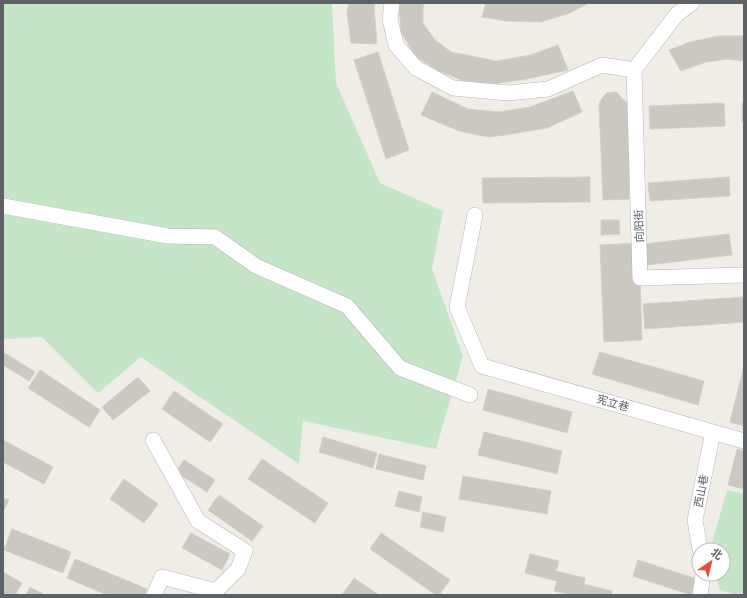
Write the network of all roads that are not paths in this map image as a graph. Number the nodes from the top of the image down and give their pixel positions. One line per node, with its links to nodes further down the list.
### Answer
1 (392, 3): 3 (street)
2 (692, 3): 3 (street)
3 (634, 70): 6 (street, 向阳街)
4 (3, 206): 7 (street)
5 (474, 215): 8 (street, 宪立巷)
6 (744, 275)
7 (470, 395)
8 (713, 432): 10 (street, 宪立巷); 11 (street, 西山巷)
9 (153, 440): 13 (street)
10 (744, 441)
11 (699, 542)
12 (702, 582): 14 (street)
13 (154, 595)
14 (700, 595)

